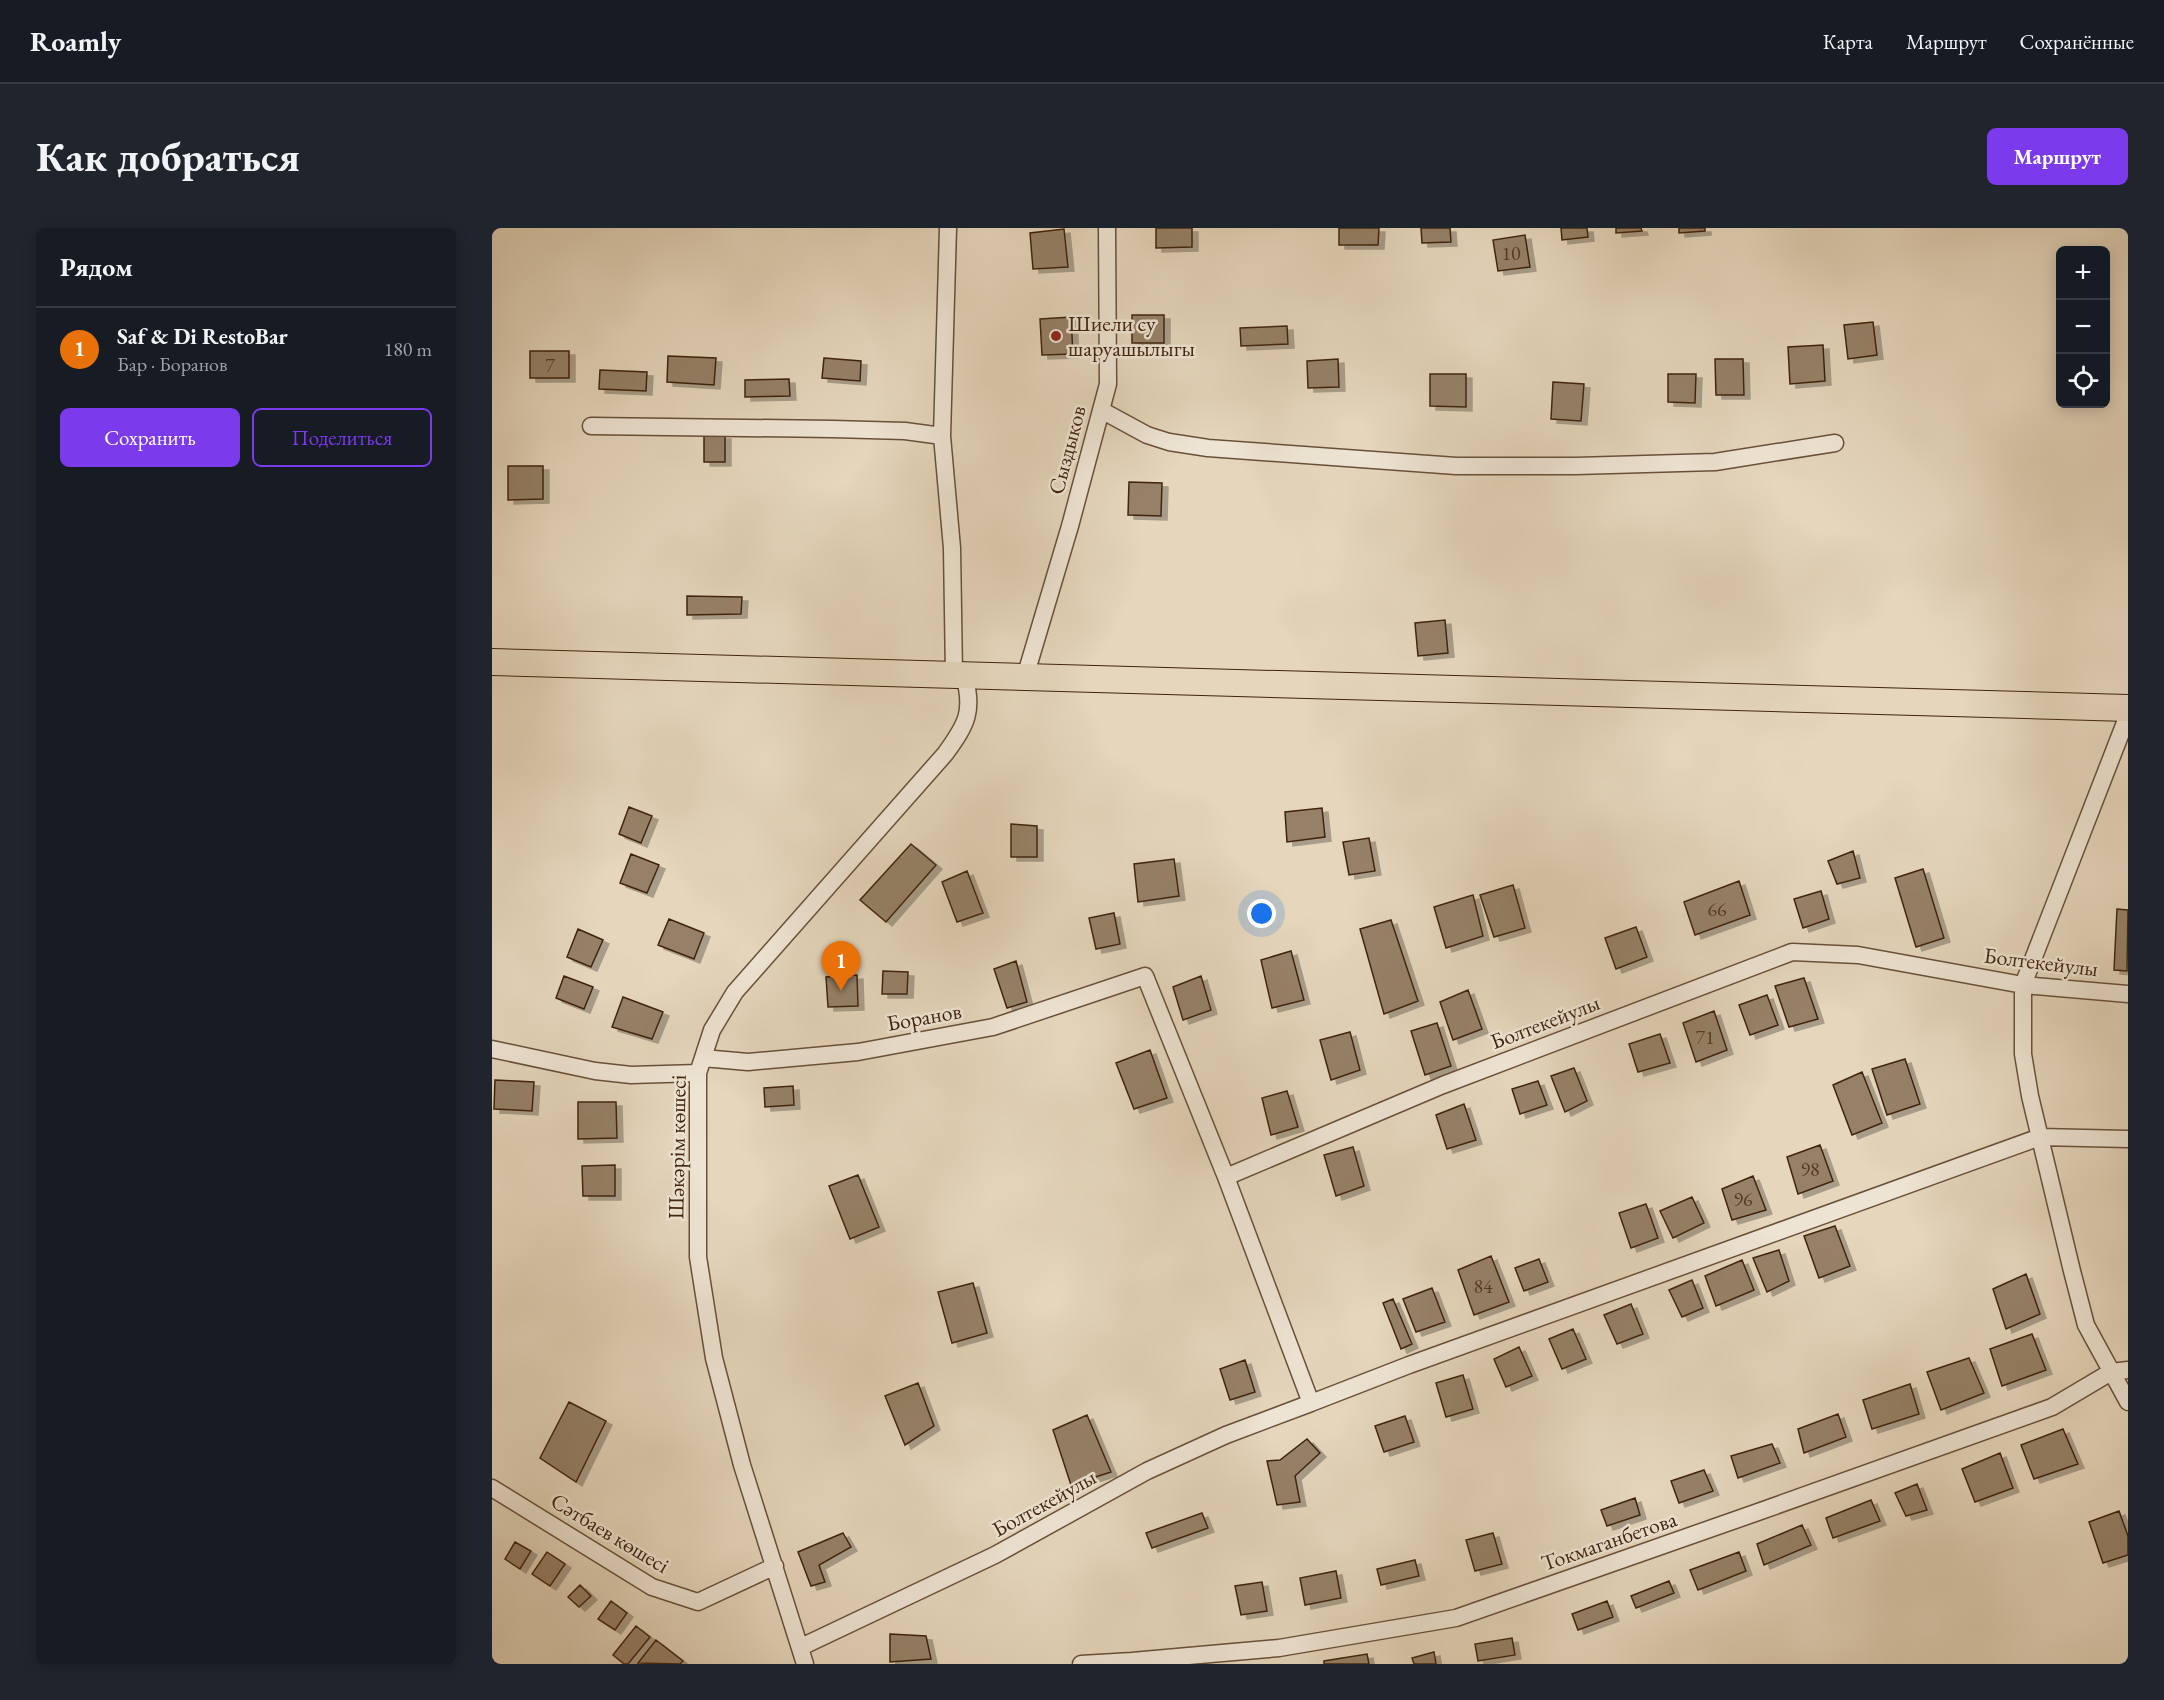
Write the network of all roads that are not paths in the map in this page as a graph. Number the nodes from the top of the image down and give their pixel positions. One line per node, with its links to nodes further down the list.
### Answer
1 (948, 228): 5 (street, Шәкәрім көшесі)
2 (1107, 228): 3 (street, Сыздыков)
3 (1101, 410): 6 (street); 9 (street, Сыздыков)
4 (591, 426): 5 (street)
5 (942, 436): 8 (street, Шәкәрім көшесі)
6 (1835, 443)
7 (492, 662): 8 (main road)
8 (959, 675): 9 (main road); 15 (street, Шәкәрім көшесі)
9 (1025, 677): 10 (main road)
10 (2128, 708)
11 (2128, 715): 12 (street)
12 (2023, 985): 13 (street, Болтекейулы); 16 (street); 18 (street, Болтекейулы)
13 (2128, 994)
14 (492, 1049): 15 (street, Боранов)
15 (701, 1065): 18 (street, Боранов); 24 (street, Шәкәрім көшесі)
16 (2040, 1137): 17 (street, Болтекейулы); 20 (street); 21 (street, Болтекейулы)
17 (2128, 1139)
18 (1226, 1177): 21 (street)
19 (2128, 1370): 20 (street, Токмаганбетова)
20 (2111, 1372): 22 (street); 26 (street, Токмаганбетова)
21 (1311, 1402): 25 (street, Болтекейулы)
22 (2128, 1402)
23 (492, 1488): 24 (street, Сәтбаев көшесі)
24 (775, 1566): 25 (street, Шәкәрім көшесі)
25 (803, 1656)
26 (1081, 1664)

